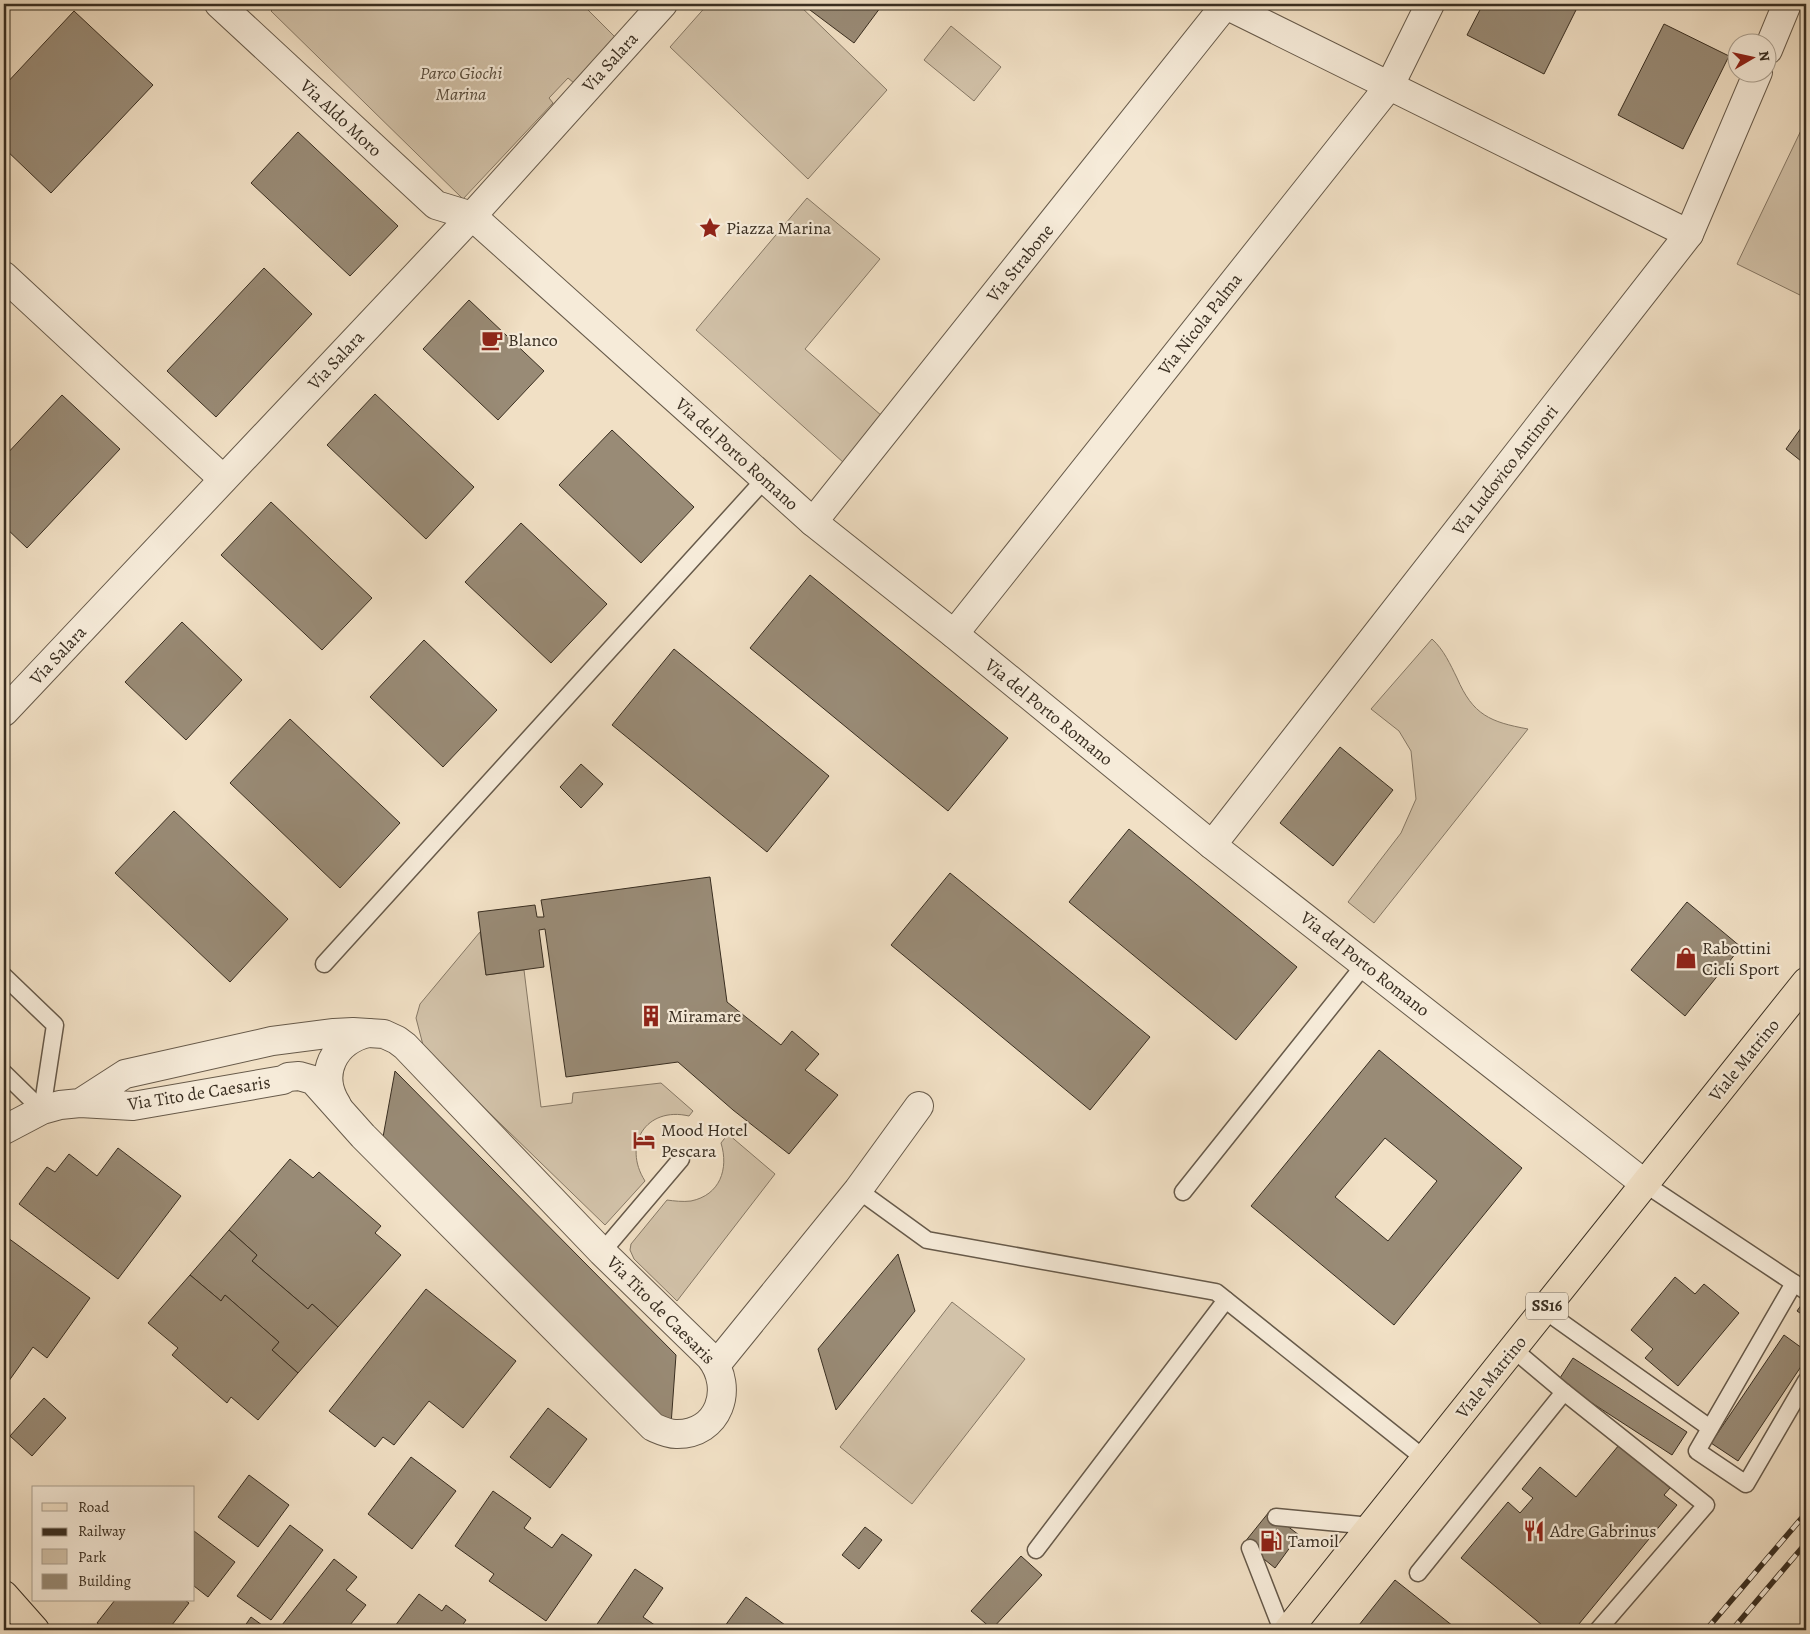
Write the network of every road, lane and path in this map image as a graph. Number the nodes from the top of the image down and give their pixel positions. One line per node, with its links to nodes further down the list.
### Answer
1 (219, 4): 10 (street, Via Aldo Moro)
2 (663, 4): 10 (street, Via Salara)
3 (1430, 4): 9 (street, Via Nicola Palma)
4 (1788, 4): 6 (street); 7 (street)
5 (1226, 5): 9 (street); 15 (street, Via Strabone)
6 (1806, 13)
7 (1776, 32)
8 (1754, 82): 11 (street, Via Ludovico Antinori)
9 (1390, 85): 11 (street); 16 (street, Via Nicola Palma)
10 (472, 216): 13 (street, Via del Porto Romano); 14 (street, Via Salara)
11 (1689, 234): 18 (street, Via Ludovico Antinori)
12 (4, 276): 14 (street)
13 (765, 479): 15 (street, Via del Porto Romano); 19 (lane)
14 (223, 480): 17 (street, Via Salara)
15 (813, 522): 16 (street, Via del Porto Romano)
16 (954, 634): 18 (street, Via del Porto Romano)
17 (4, 712)
18 (1212, 845): 20 (street, Via del Porto Romano)
19 (324, 964)
20 (1365, 964): 33 (street, Via del Porto Romano); 35 (lane)
21 (4, 976): 30 (lane)
22 (1806, 982): 33 (main road, Viale Matrino / SS16)
23 (370, 1033): 24 (street, Via Tito de Caesaris); 29 (street, Via Tito de Caesaris); 36 (street, Via Tito de Caesaris)
24 (280, 1041): 26 (street, Via Tito de Caesaris); 27 (street, Via Tito de Caesaris)
25 (4, 1073): 30 (lane)
26 (288, 1077): 27 (street, Via Tito de Caesaris); 29 (street, Via Tito de Caesaris)
27 (80, 1103): 30 (street, Via Tito de Caesaris)
28 (919, 1106): 34 (street)
29 (339, 1108): 41 (street, Via Tito de Caesaris)
30 (42, 1110): 31 (street, Via Tito de Caesaris)
31 (4, 1130)
32 (681, 1159): 36 (lane)
33 (1645, 1184): 37 (lane); 39 (main road, Viale Matrino / SS16)
34 (858, 1190): 38 (lane); 41 (street)
35 (1182, 1192)
36 (602, 1252): 41 (street, Via Tito de Caesaris)
37 (1800, 1287): 44 (lane)
38 (1226, 1300): 45 (lane); 49 (lane)
39 (1544, 1310): 40 (main road, Viale Matrino / SS16); 44 (lane)
40 (1513, 1349): 43 (lane); 45 (main road, Viale Matrino / SS16)
41 (716, 1365)
42 (1806, 1381): 44 (lane)
43 (1564, 1392): 50 (lane); 55 (lane)
44 (1710, 1428)
45 (1425, 1459): 47 (main road, Viale Matrino / SS16)
46 (1276, 1517): 47 (lane)
47 (1371, 1526): 54 (main road, Viale Matrino / SS16)
48 (1250, 1548): 53 (lane)
49 (1036, 1550)
50 (1418, 1573)
51 (4, 1595): 52 (main road)
52 (35, 1630)
53 (1282, 1630)
54 (1288, 1630)
55 (1598, 1630)

